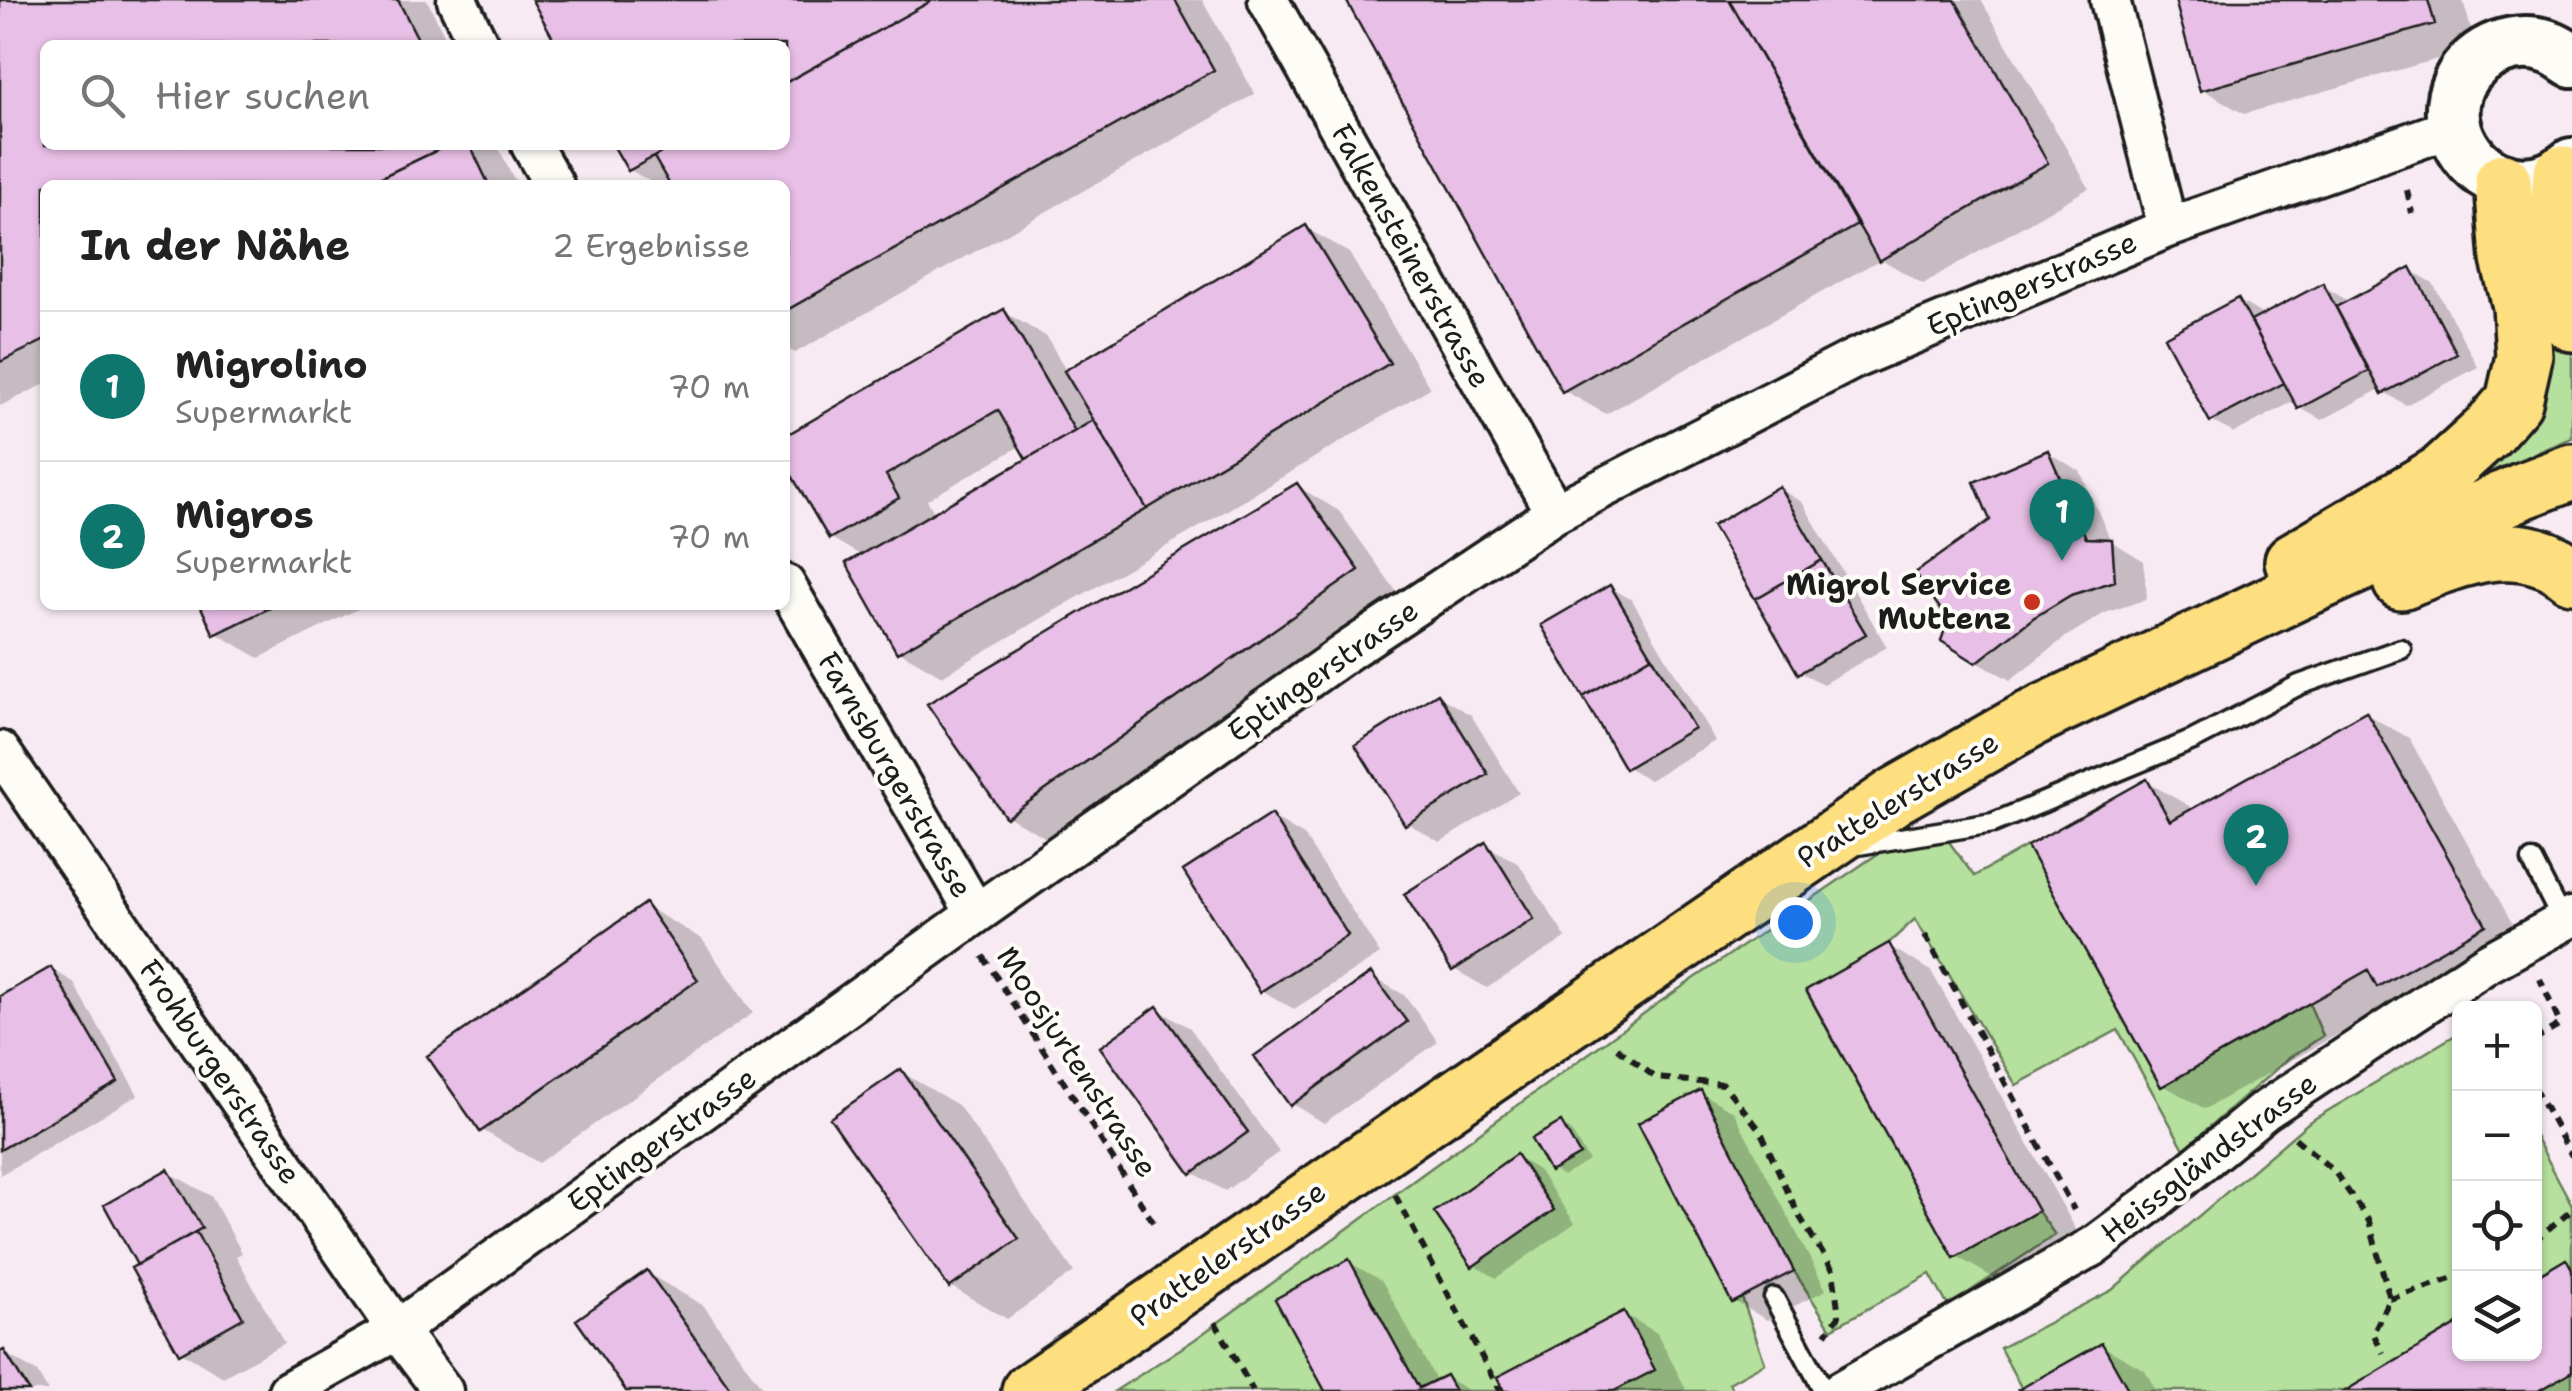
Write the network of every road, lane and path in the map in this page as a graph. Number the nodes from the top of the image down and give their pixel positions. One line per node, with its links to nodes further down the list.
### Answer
1 (457, 0): 5 (street)
2 (1268, 0): 16 (street, Falkensteinerstrasse)
3 (2110, 0): 13 (street)
4 (2543, 34): 6 (street)
5 (476, 40)
6 (2454, 126): 10 (street); 13 (street, Eptingerstrasse)
7 (534, 150): 9 (street)
8 (2567, 170): 10 (street); 14 (main road)
9 (551, 180)
10 (2503, 181): 20 (main road)
11 (2406, 190): 12 (path)
12 (2412, 213)
13 (2168, 228): 16 (street, Eptingerstrasse)
14 (2572, 323)
15 (2572, 472): 20 (main road, Prattelerstrasse)
16 (1555, 512): 25 (street, Eptingerstrasse)
17 (2572, 574): 20 (main road)
18 (790, 593): 25 (street, Farnsburgerstrasse)
19 (2401, 649): 22 (lane)
20 (2032, 718): 22 (main road, Prattelerstrasse)
21 (0, 750): 42 (street, Frohburgerstrasse)
22 (1813, 852): 28 (main road, Prattelerstrasse)
23 (2532, 861): 24 (lane)
24 (2567, 919): 27 (street, Heissgländstrasse)
25 (969, 920): 35 (path, Moosjurtenstrasse); 42 (street, Eptingerstrasse)
26 (1925, 935): 37 (path)
27 (2524, 943): 29 (path); 31 (street, Heissgländstrasse)
28 (1589, 1005): 32 (main road, Prattelerstrasse); 44 (path)
29 (2542, 1035)
30 (2536, 1091): 33 (path)
31 (2264, 1111): 37 (street, Heissgländstrasse); 40 (path)
32 (1372, 1154): 48 (main road, Prattelerstrasse); 50 (path)
33 (2572, 1156)
34 (2572, 1209): 36 (path)
35 (1155, 1225)
36 (2542, 1235)
37 (2094, 1246): 45 (street, Heissgländstrasse)
38 (2452, 1279): 40 (path)
39 (1774, 1298): 44 (lane)
40 (2390, 1299): 43 (path)
41 (1214, 1322): 49 (path)
42 (398, 1330): 46 (street, Eptingerstrasse); 47 (street, Frohburgerstrasse)
43 (2383, 1353)
44 (1806, 1358): 51 (lane)
45 (1904, 1375): 52 (street, Heissgländstrasse)
46 (288, 1391)
47 (443, 1391)
48 (1030, 1391)
49 (1253, 1391)
50 (1500, 1391)
51 (1824, 1391)
52 (1840, 1391)

